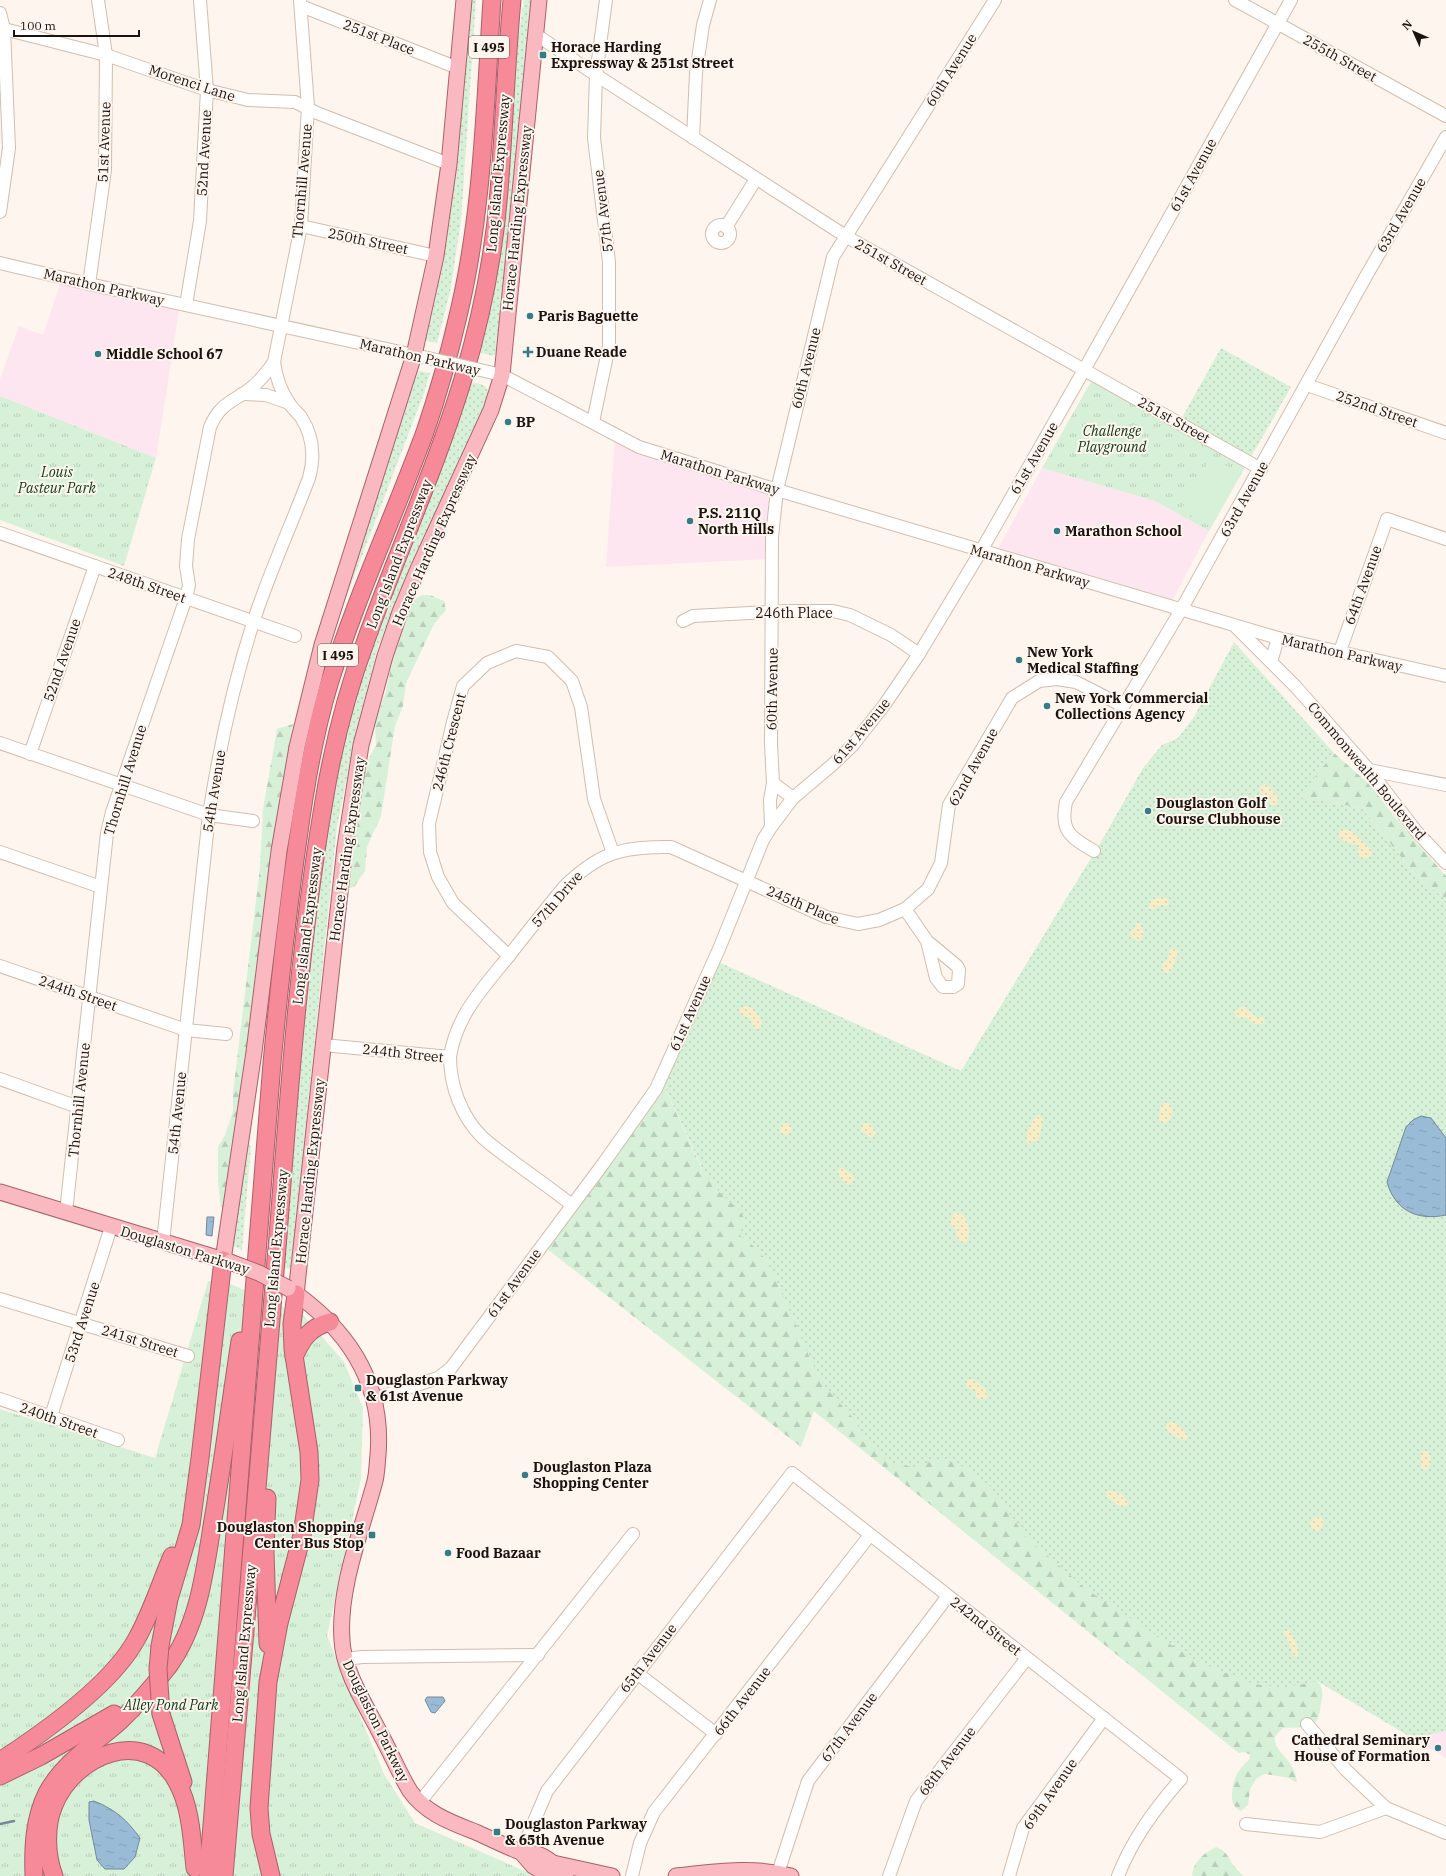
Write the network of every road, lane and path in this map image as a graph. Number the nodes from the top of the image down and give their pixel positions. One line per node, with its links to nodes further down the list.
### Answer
1 (98, 0): 18 (street, 51st Avenue)
2 (200, 0): 22 (street, 52nd Avenue)
3 (464, 0): 20 (main road)
4 (492, 0): 97 (highway, Long Island Expressway / I 495)
5 (512, 0): 19 (highway, Long Island Expressway / I 495)
6 (517, 0): 19 (highway)
7 (539, 0): 17 (main road, Horace Harding Expressway)
8 (606, 0): 21 (street, 57th Avenue)
9 (710, 0): 26 (street)
10 (995, 0): 32 (street, 60th Avenue)
11 (1235, 0): 15 (street, 255th Street)
12 (1291, 0): 15 (street, 61st Avenue)
13 (301, 3): 20 (street, 251st Place); 23 (street, Thornhill Avenue)
14 (0, 13): 16 (street)
15 (1278, 24): 24 (street, 255th Street); 40 (street, 61st Avenue)
16 (2, 30): 18 (street, Morenci Lane); 29 (street)
17 (535, 34): 21 (street, 251st Street); 41 (main road, Horace Harding Expressway)
18 (106, 55): 22 (street, Morenci Lane); 35 (street, 51st Avenue)
19 (506, 66): 98 (highway, Long Island Expressway / I 495)
20 (458, 68): 27 (main road)
21 (596, 75): 26 (street, 251st Street); 45 (street, 57th Avenue)
22 (207, 90): 23 (street, Morenci Lane); 36 (street, 52nd Avenue)
23 (308, 107): 27 (street, Morenci Lane); 30 (street, Thornhill Avenue)
24 (1446, 116)
25 (1446, 137): 42 (street, 63rd Avenue)
26 (693, 138): 28 (street, 251st Street)
27 (449, 164): 33 (main road)
28 (756, 179): 31 (street); 32 (street, 251st Street)
29 (0, 212)
30 (301, 226): 33 (street, 250th Street); 37 (street, Thornhill Avenue)
31 (726, 227)
32 (847, 237): 40 (street, 251st Street); 48 (street, 60th Avenue)
33 (436, 256): 38 (main road)
34 (0, 263): 35 (street, Marathon Parkway)
35 (89, 284): 36 (street, Marathon Parkway)
36 (186, 305): 37 (street, Marathon Parkway)
37 (281, 326): 38 (street, Marathon Parkway); 39 (street, Thornhill Avenue)
38 (421, 356): 41 (street, Marathon Parkway, bridge); 100 (main road)
39 (274, 362): 43 (street, Thornhill Avenue); 44 (street, 54th Avenue)
40 (1084, 370): 47 (street, 251st Street); 51 (street, 61st Avenue)
41 (502, 375): 45 (street, Marathon Parkway); 89 (main road, Horace Harding Expressway)
42 (1307, 385): 46 (street, 252nd Street); 47 (street, 63rd Avenue)
43 (242, 394): 44 (street); 53 (street, Thornhill Avenue)
44 (289, 403): 57 (street, 54th Avenue)
45 (592, 422): 48 (street, Marathon Parkway)
46 (1446, 433)
47 (1260, 469): 54 (street, 63rd Avenue)
48 (777, 490): 51 (street, Marathon Parkway); 55 (street, 60th Avenue)
49 (0, 535): 52 (street, 248th Street)
50 (1446, 539): 61 (street, 64th Avenue)
51 (981, 551): 54 (street, Marathon Parkway); 62 (street, 61st Avenue)
52 (95, 566): 53 (street, 248th Street); 67 (street, 52nd Avenue)
53 (186, 598): 57 (street, 248th Street); 71 (street, Thornhill Avenue)
54 (1181, 610): 58 (street, Marathon Parkway); 65 (street, 63rd Avenue)
55 (772, 612): 56 (street, 246th Place); 62 (street, 246th Place); 69 (street, 60th Avenue)
56 (683, 621)
57 (253, 622): 59 (street, 248th Street); 73 (street, 54th Avenue)
58 (1234, 626): 60 (street, Marathon Parkway); 63 (street, Commonwealth Boulevard)
59 (295, 636)
60 (1278, 638): 61 (street, Marathon Parkway); 63 (street)
61 (1340, 651): 64 (street, Marathon Parkway)
62 (919, 654): 72 (street, 61st Avenue)
63 (1271, 662): 68 (street, Commonwealth Boulevard)
64 (1446, 676)
65 (1123, 706): 76 (street, 63rd Avenue); 82 (street, 62nd Avenue)
66 (0, 743): 67 (street)
67 (30, 754): 71 (street)
68 (1369, 770): 70 (street); 79 (street, Commonwealth Boulevard)
69 (773, 783): 72 (street); 75 (street, 60th Avenue)
70 (1446, 785)
71 (121, 786): 73 (street); 81 (street, Thornhill Avenue)
72 (793, 798): 75 (street, 61st Avenue)
73 (209, 815): 74 (street); 87 (street, 54th Avenue)
74 (252, 821)
75 (771, 827): 80 (street, 61st Avenue)
76 (1094, 851)
77 (0, 852): 81 (street)
78 (613, 853): 80 (street, 57th Drive); 84 (street, 57th Drive); 84 (street, 246th Crescent)
79 (1446, 863)
80 (748, 881): 82 (street, 245th Place); 94 (street, 61st Avenue)
81 (101, 887): 86 (street, Thornhill Avenue)
82 (905, 909): 83 (street)
83 (927, 941)
84 (508, 956): 90 (street, 57th Drive)
85 (0, 966): 86 (street, 244th Street)
86 (90, 998): 87 (street, 244th Street); 92 (street, Thornhill Avenue)
87 (186, 1030): 88 (street, 244th Street); 99 (street, 54th Avenue)
88 (226, 1034)
89 (323, 1045): 90 (street, 244th Street); 101 (main road, Horace Harding Expressway)
90 (450, 1057): 94 (street, 244th Street)
91 (0, 1079): 92 (street)
92 (78, 1107): 95 (street, Thornhill Avenue)
93 (0, 1192): 95 (main road, Douglaston Parkway)
94 (572, 1205): 108 (street, 61st Avenue)
95 (66, 1212): 96 (main road, Douglaston Parkway)
96 (112, 1227): 99 (main road, Douglaston Parkway); 104 (street, 53rd Avenue)
97 (258, 1234): 121 (highway); 136 (highway, Long Island Expressway / I 495)
98 (278, 1236): 120 (highway); 140 (highway, Long Island Expressway / I 495)
99 (163, 1242): 100 (main road, Douglaston Parkway)
100 (226, 1261): 101 (main road, Douglaston Parkway, bridge); 111 (highway)
101 (292, 1291): 103 (main road, Douglaston Parkway); 106 (highway)
102 (0, 1299): 104 (street, 241st Street)
103 (330, 1322): 106 (highway); 108 (main road, Douglaston Parkway)
104 (82, 1324): 105 (street, 241st Street); 109 (street, 53rd Avenue)
105 (188, 1356)
106 (294, 1357): 120 (highway)
107 (0, 1399): 109 (street, 240th Street)
108 (374, 1399): 118 (main road, Douglaston Parkway)
109 (51, 1416): 110 (street, 240th Street)
110 (118, 1440)
111 (200, 1458): 125 (highway); 136 (highway, bridge)
112 (792, 1473): 114 (street, 242nd Street); 119 (street, 65th Avenue)
113 (633, 1534): 116 (street)
114 (870, 1535): 115 (street, 242nd Street); 124 (street, 66th Avenue)
115 (948, 1596): 117 (street, 242nd Street); 137 (street, 67th Avenue)
116 (538, 1655): 118 (street); 130 (street)
117 (1027, 1658): 122 (street, 242nd Street); 147 (street, 68th Avenue)
118 (346, 1659): 130 (main road, Douglaston Parkway)
119 (637, 1673): 124 (street); 134 (street, 65th Avenue)
120 (268, 1682): 128 (highway)
121 (143, 1696): 126 (highway); 127 (highway)
122 (1104, 1718): 148 (street, 69th Avenue); 149 (street, 242nd Street)
123 (1308, 1724): 131 (street)
124 (716, 1734): 145 (street, 66th Avenue)
125 (0, 1761)
126 (0, 1776)
127 (64, 1778): 129 (highway); 136 (highway)
128 (260, 1781): 141 (highway); 142 (highway)
129 (53, 1795): 138 (highway); 139 (highway)
130 (420, 1802): 134 (main road, Douglaston Parkway)
131 (1386, 1808): 132 (street); 133 (street)
132 (1246, 1824)
133 (1446, 1833)
134 (521, 1852): 135 (main road, Douglaston Parkway)
135 (550, 1869): 143 (main road, Douglaston Parkway); 144 (main road, Douglaston Parkway)
136 (199, 1873)
137 (784, 1874): 146 (main road)
138 (34, 1876)
139 (54, 1876)
140 (224, 1876)
141 (271, 1876)
142 (284, 1876)
143 (566, 1876)
144 (612, 1876)
145 (632, 1876)
146 (676, 1876)
147 (889, 1876)
148 (1009, 1876)
149 (1118, 1876)

